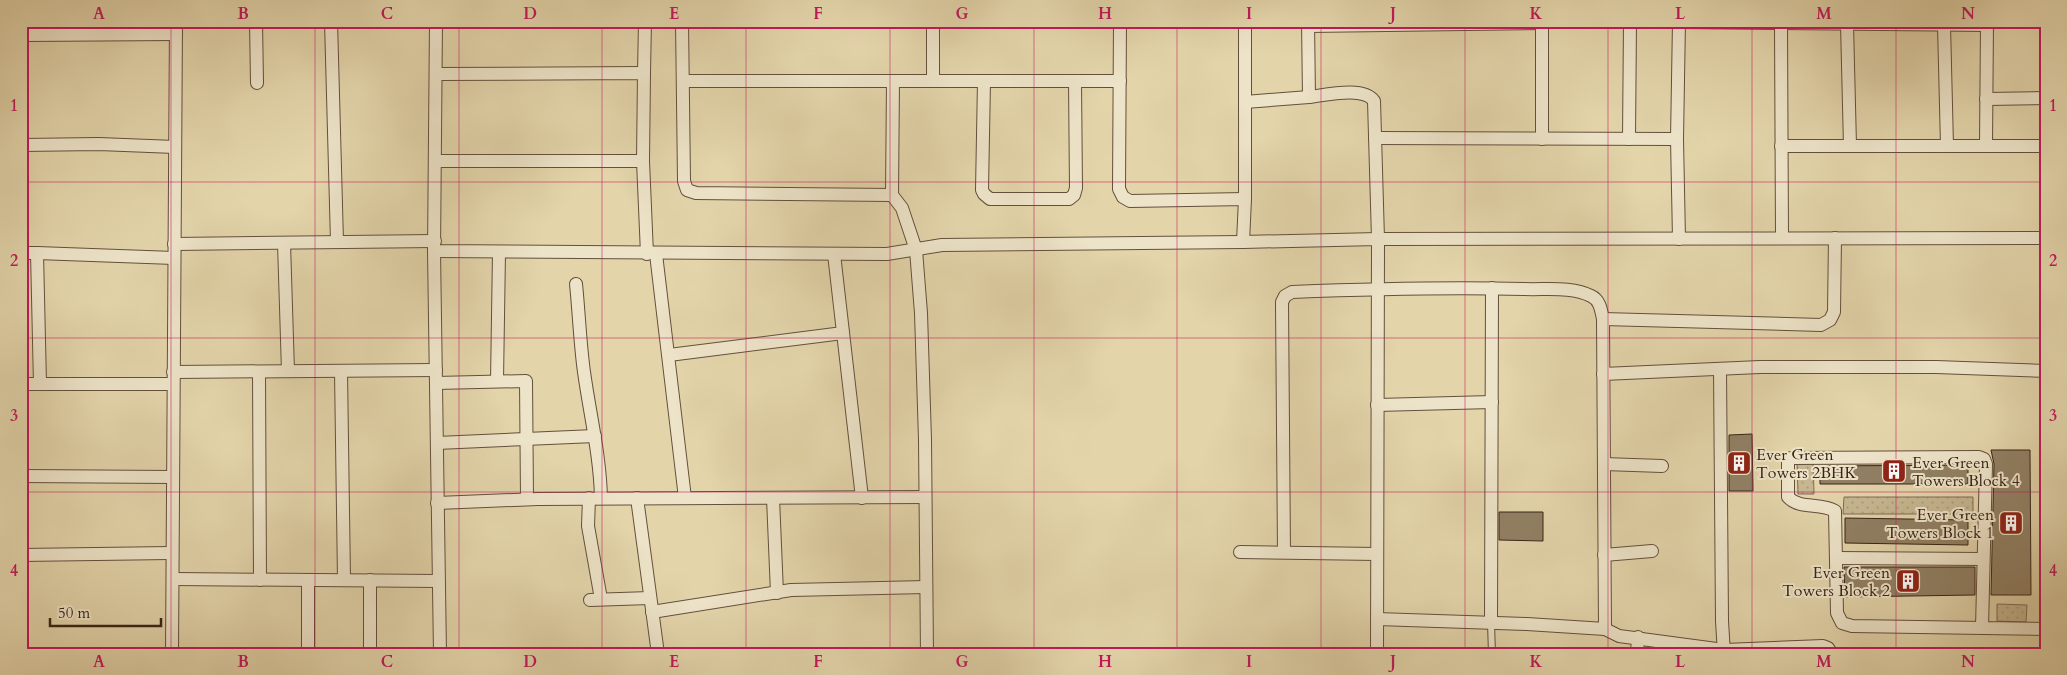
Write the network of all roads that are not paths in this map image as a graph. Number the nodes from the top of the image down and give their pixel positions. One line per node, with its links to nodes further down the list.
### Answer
1 (112, 21): 20 (street)
2 (256, 21): 29 (street)
3 (331, 21): 54 (street)
4 (436, 21): 22 (street)
5 (645, 21): 21 (street)
6 (682, 21): 23 (street)
7 (933, 21): 24 (street)
8 (1120, 21): 26 (street)
9 (1245, 21): 33 (street)
10 (1630, 21): 36 (street)
11 (1542, 22): 15 (street); 35 (street)
12 (1679, 22): 13 (street); 37 (street)
13 (1781, 23): 16 (street); 39 (street)
14 (1987, 23): 17 (street); 32 (street)
15 (1308, 24): 30 (street)
16 (1847, 24): 17 (street); 40 (street)
17 (1944, 25): 41 (street)
18 (176, 27): 20 (street); 44 (street)
19 (21, 35): 20 (street)
20 (113, 35)
21 (644, 73): 22 (street); 46 (street)
22 (436, 74): 45 (street)
23 (684, 81): 27 (street); 47 (street)
24 (933, 81): 25 (street); 27 (street)
25 (984, 81): 28 (street); 28 (street)
26 (1120, 81): 28 (street); 48 (street)
27 (893, 82): 47 (street)
28 (1076, 82)
29 (257, 84)
30 (1309, 97): 33 (street); 34 (street)
31 (2046, 98): 32 (street)
32 (1986, 99): 42 (street)
33 (1245, 102): 48 (street)
34 (1375, 138): 35 (street); 52 (street)
35 (1542, 139): 36 (street)
36 (1629, 139): 37 (street)
37 (1676, 139): 53 (street)
38 (21, 145): 44 (street)
39 (1781, 146): 40 (street); 49 (street)
40 (1850, 146): 41 (street)
41 (1947, 146): 42 (street)
42 (1986, 146): 43 (street)
43 (2046, 146)
44 (175, 147): 57 (street)
45 (435, 161): 46 (street); 58 (street)
46 (643, 161): 63 (street)
47 (892, 195): 59 (street)
48 (1245, 199): 55 (street)
49 (1782, 238): 50 (street); 53 (street)
50 (1835, 238): 51 (street); 69 (street)
51 (2046, 238)
52 (1378, 239): 53 (street); 55 (street); 67 (street)
53 (1679, 239)
54 (338, 242): 56 (street); 58 (street)
55 (1243, 242): 59 (street)
56 (284, 243): 57 (street); 75 (street)
57 (174, 244): 65 (street)
58 (434, 246): 60 (street); 73 (street)
59 (916, 250): 64 (street); 93 (street)
60 (499, 252): 63 (street); 80 (street)
61 (21, 253): 62 (street)
62 (37, 253): 65 (street); 83 (street)
63 (651, 254): 64 (street); 71 (street)
64 (834, 254): 70 (street)
65 (174, 258): 79 (street)
66 (576, 284): 86 (street)
67 (1377, 288): 68 (street); 85 (street); 103 (street)
68 (1492, 288): 69 (street); 84 (street)
69 (1603, 318): 78 (street)
70 (843, 332): 71 (street); 98 (street)
71 (668, 355): 96 (street)
72 (1720, 369): 74 (street); 78 (street); 126 (street)
73 (436, 370): 76 (street); 81 (street)
74 (2046, 370)
75 (288, 371): 76 (street); 77 (street)
76 (341, 371): 113 (street)
77 (259, 372): 79 (street); 111 (street)
78 (1603, 374): 89 (street)
79 (174, 378): 83 (street); 92 (street)
80 (497, 382): 81 (street); 87 (street)
81 (436, 383): 88 (street)
82 (21, 384): 83 (street)
83 (40, 384)
84 (1492, 402): 85 (street); 121 (street)
85 (1377, 405): 105 (street)
86 (595, 436): 87 (street); 94 (street)
87 (527, 439): 88 (street); 99 (street)
88 (436, 443): 100 (street)
89 (1604, 464): 90 (street); 107 (street)
90 (1662, 466)
91 (21, 476): 92 (street)
92 (173, 477): 104 (street)
93 (925, 497): 98 (street); 116 (street)
94 (595, 498): 95 (street); 99 (street); 118 (street)
95 (637, 498): 96 (street); 118 (street)
96 (685, 498): 97 (street)
97 (773, 498): 98 (street); 117 (street)
98 (862, 498)
99 (526, 499): 100 (street)
100 (437, 503): 115 (street)
101 (1652, 551): 107 (street)
102 (1240, 552): 103 (street)
103 (1284, 552): 105 (street)
104 (171, 554): 106 (street); 110 (street)
105 (1377, 554): 120 (street)
106 (21, 555)
107 (1604, 555): 124 (street)
108 (1836, 558): 109 (street); 109 (street); 122 (street)
109 (1983, 559): 122 (street)
110 (173, 579): 111 (street); 127 (street)
111 (260, 580): 112 (street)
112 (308, 580): 113 (street); 128 (street)
113 (344, 580): 114 (street)
114 (370, 580): 115 (street); 129 (street)
115 (438, 581): 130 (street)
116 (926, 587): 117 (street); 132 (street)
117 (777, 593): 119 (street)
118 (650, 598): 119 (street)
119 (652, 612): 131 (street)
120 (1377, 620): 121 (street); 133 (street)
121 (1491, 623): 124 (street); 134 (lane)
122 (1982, 628): 123 (street)
123 (2046, 628)
124 (1605, 629): 125 (street)
125 (1638, 637): 126 (street); 135 (street)
126 (1724, 652): 136 (street)
127 (172, 654)
128 (308, 654)
129 (370, 654)
130 (440, 654)
131 (658, 654)
132 (927, 654)
133 (1377, 654)
134 (1492, 654)
135 (1637, 654)
136 (1832, 654)

